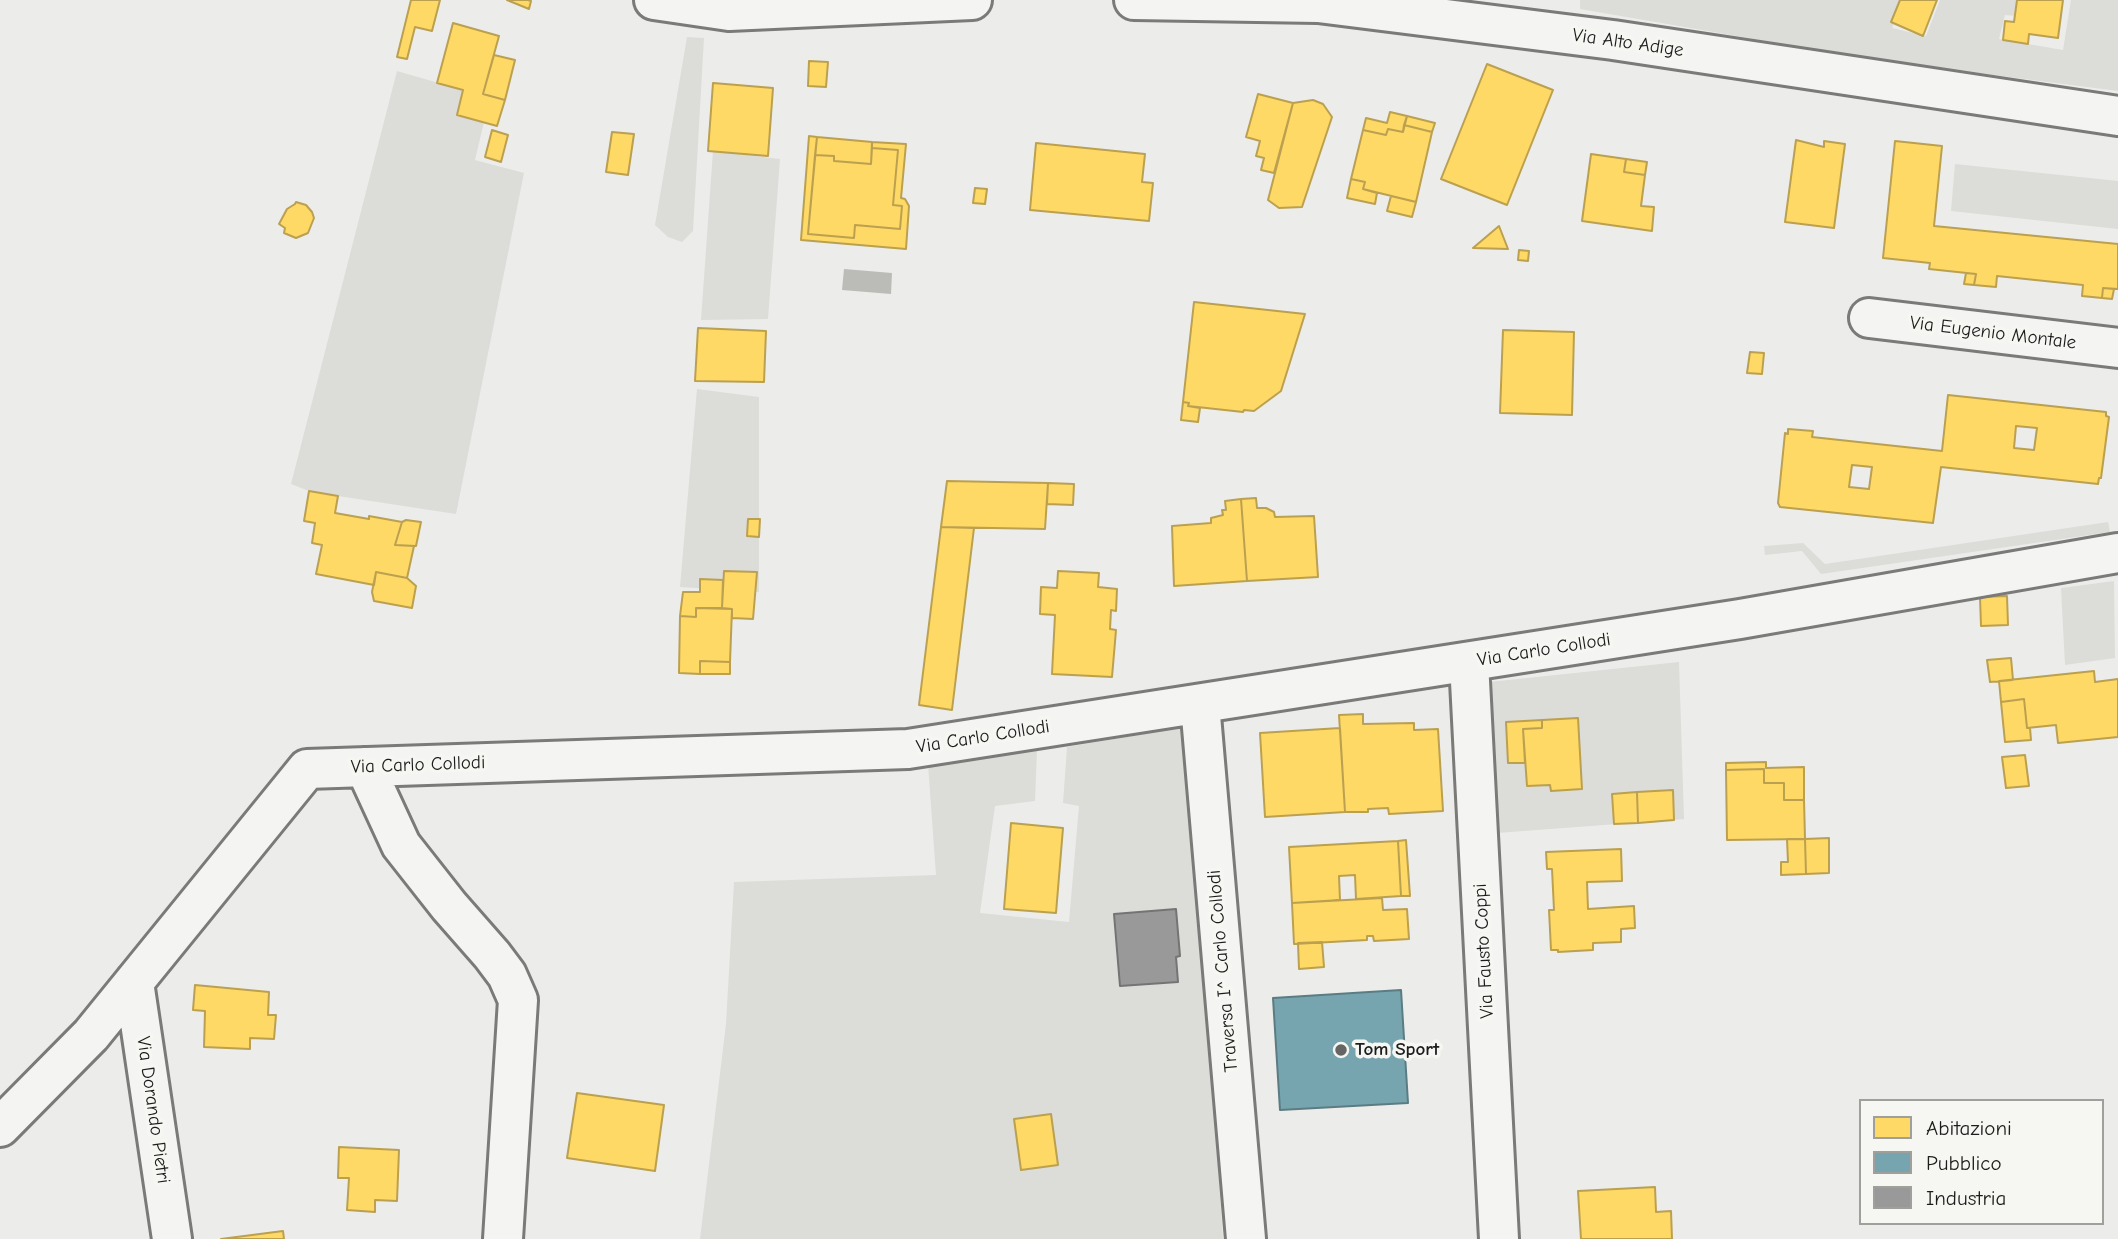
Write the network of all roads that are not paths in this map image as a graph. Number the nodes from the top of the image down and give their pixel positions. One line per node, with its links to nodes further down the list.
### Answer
1 (653, 0): 2 (street)
2 (972, 0)
3 (1134, 0): 4 (street, Via Alto Adige)
4 (1318, 2): 5 (street, Via Alto Adige)
5 (2118, 116)
6 (1869, 318): 7 (street, Via Eugenio Montale)
7 (2118, 348)
8 (2118, 553): 9 (street, Via Carlo Collodi)
9 (1469, 662): 10 (street, Via Carlo Collodi); 17 (street, Via Fausto Coppi)
10 (1200, 704): 11 (street, Via Carlo Collodi); 16 (street, Traversa I^ Carlo Collodi)
11 (365, 767): 12 (street, Via Carlo Collodi); 15 (street)
12 (134, 982): 13 (street, Via Carlo Collodi); 14 (street, Via Dorando Pietri)
13 (0, 1127)
14 (172, 1239)
15 (503, 1239)
16 (1246, 1239)
17 (1499, 1239)

